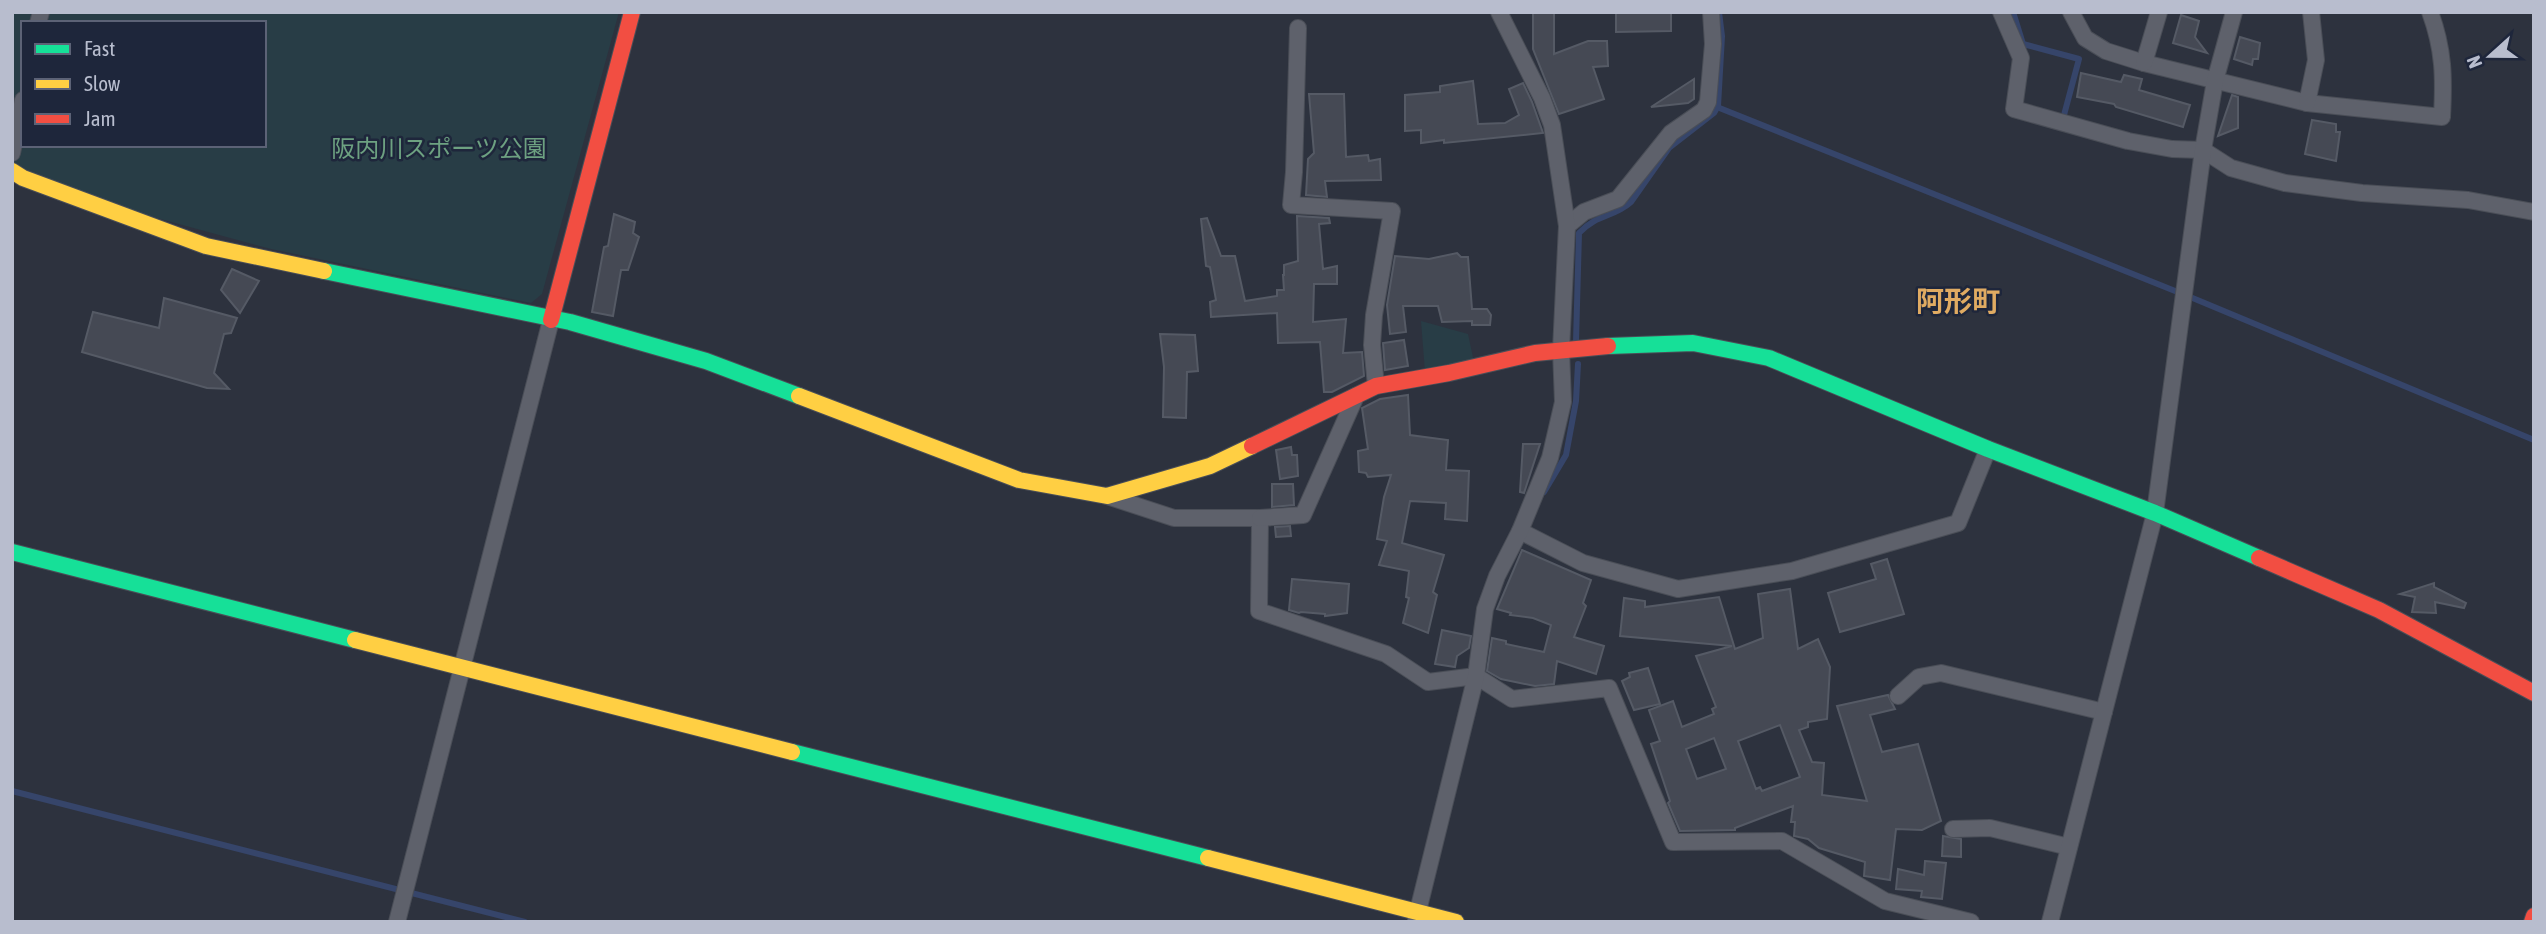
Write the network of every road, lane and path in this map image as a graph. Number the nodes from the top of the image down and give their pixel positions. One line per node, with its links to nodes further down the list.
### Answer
1 (632, 12): 20 (street)
2 (1499, 12): 19 (street)
3 (1711, 12): 19 (street)
4 (2001, 12): 15 (street)
5 (2071, 12): 11 (street)
6 (2159, 12): 11 (street)
7 (2234, 12): 12 (street)
8 (2311, 12): 13 (street)
9 (2430, 12): 13 (street)
10 (1298, 28): 22 (street)
11 (2144, 63): 12 (street)
12 (2215, 81): 13 (street); 15 (street)
13 (2307, 103)
14 (21, 110): 16 (street)
15 (2203, 150): 18 (street); 26 (street)
16 (12, 153)
17 (12, 171): 20 (street)
18 (2534, 212)
19 (1567, 226): 21 (street)
20 (551, 320): 25 (street); 30 (street)
21 (1562, 350): 22 (street); 24 (street); 28 (street)
22 (1376, 386): 23 (street)
23 (1356, 396): 25 (street); 27 (street)
24 (1988, 449): 26 (street); 28 (street)
25 (1107, 496): 27 (street)
26 (2155, 513): 32 (street); 34 (street)
27 (1260, 518): 31 (street)
28 (1520, 531): 31 (street)
29 (12, 552): 30 (street)
30 (461, 668): 38 (street); 39 (street)
31 (1476, 676): 38 (street); 41 (street)
32 (2534, 693)
33 (1898, 696): 34 (street)
34 (2104, 712): 36 (street)
35 (1953, 829): 36 (street)
36 (2069, 847): 42 (street)
37 (2534, 916): 43 (street)
38 (1417, 917): 40 (street)
39 (397, 922)
40 (1456, 922)
41 (1971, 922)
42 (2050, 922)
43 (2532, 922)

